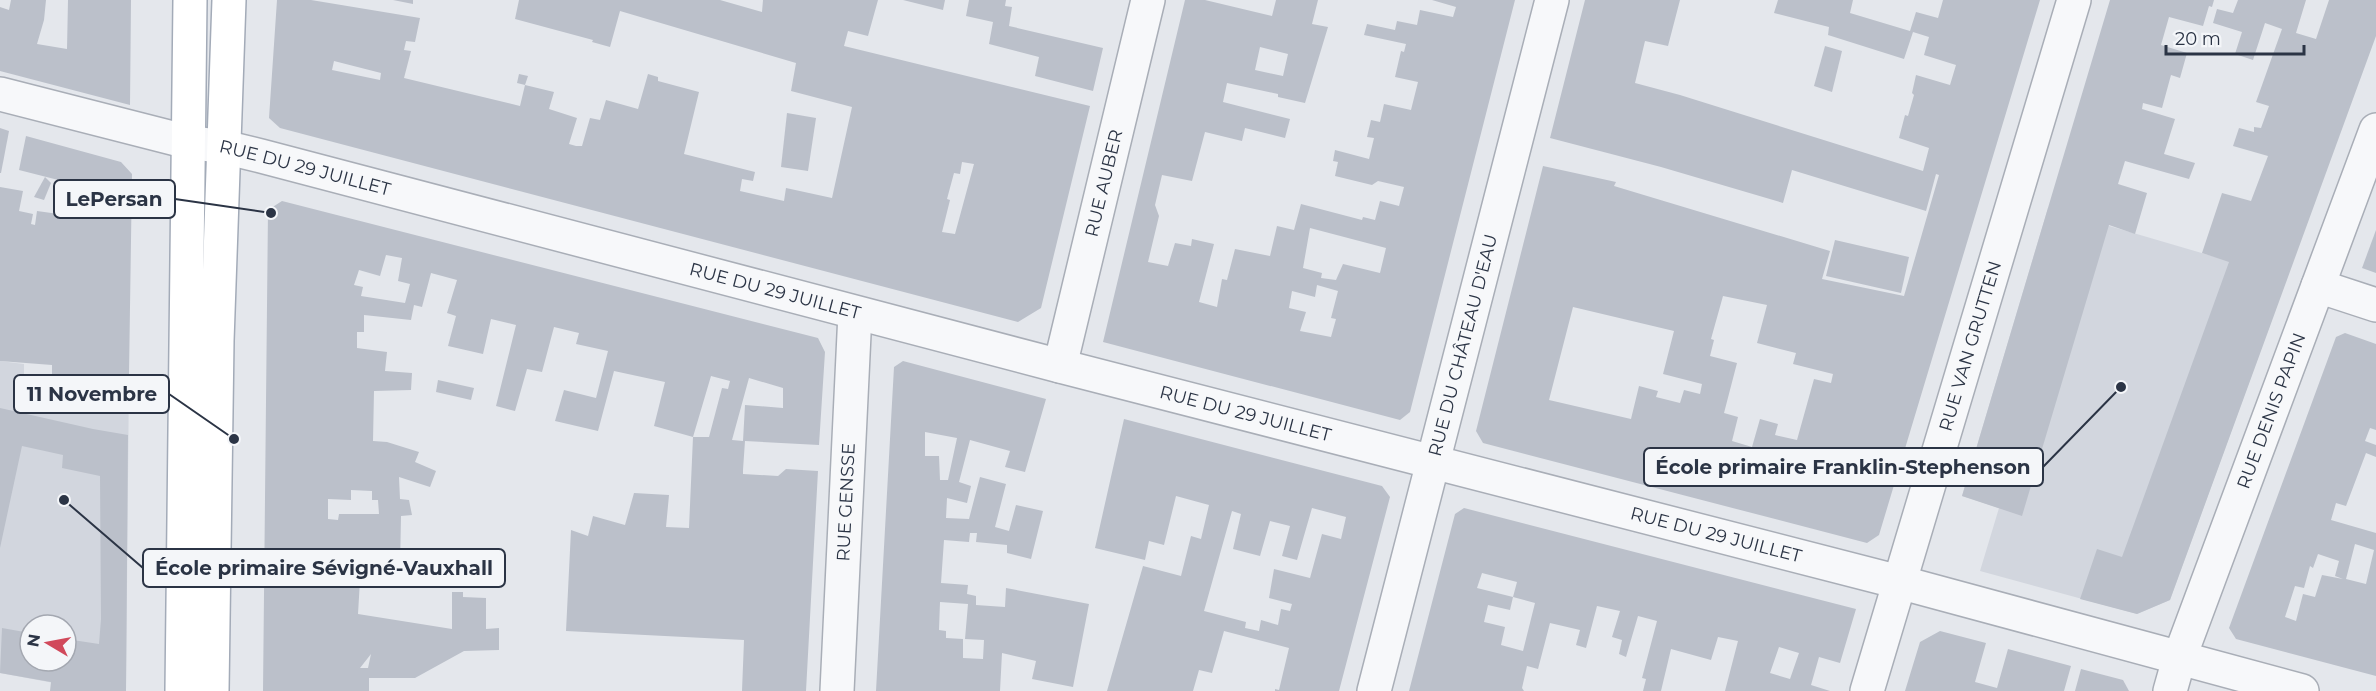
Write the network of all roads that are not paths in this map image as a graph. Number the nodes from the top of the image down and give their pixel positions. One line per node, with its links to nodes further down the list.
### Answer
1 (190, 0): 8 (main road)
2 (229, 0): 9 (main road)
3 (1148, 0): 13 (street, RUE AUBER)
4 (1552, 0): 14 (street, RUE DU CHÂTEAU D'EAU)
5 (2074, 0): 15 (street, RUE VAN GRUTTEN)
6 (0, 94): 8 (street, RUE DU 29 JUILLET)
7 (2376, 129): 10 (street, RUE DENIS PAPIN)
8 (188, 142): 9 (street, RUE DU 29 JUILLET); 17 (main road)
9 (224, 147): 12 (street, RUE DU 29 JUILLET); 18 (main road)
10 (2318, 286): 11 (street); 16 (street, RUE DENIS PAPIN)
11 (2376, 305)
12 (855, 313): 13 (street, RUE DU 29 JUILLET); 19 (street, RUE GENSSE)
13 (1060, 366): 14 (street, RUE DU 29 JUILLET)
14 (1433, 461): 15 (street, RUE DU 29 JUILLET); 20 (street, RUE DU CHÂTEAU D'EAU)
15 (1899, 582): 16 (street, RUE DU 29 JUILLET); 21 (street, RUE VAN GRUTTEN)
16 (2179, 659): 22 (street, RUE DENIS PAPIN); 23 (street, RUE DU 29 JUILLET)
17 (182, 691)
18 (212, 691)
19 (837, 691)
20 (1374, 691)
21 (1867, 691)
22 (2170, 691)
23 (2302, 691)

